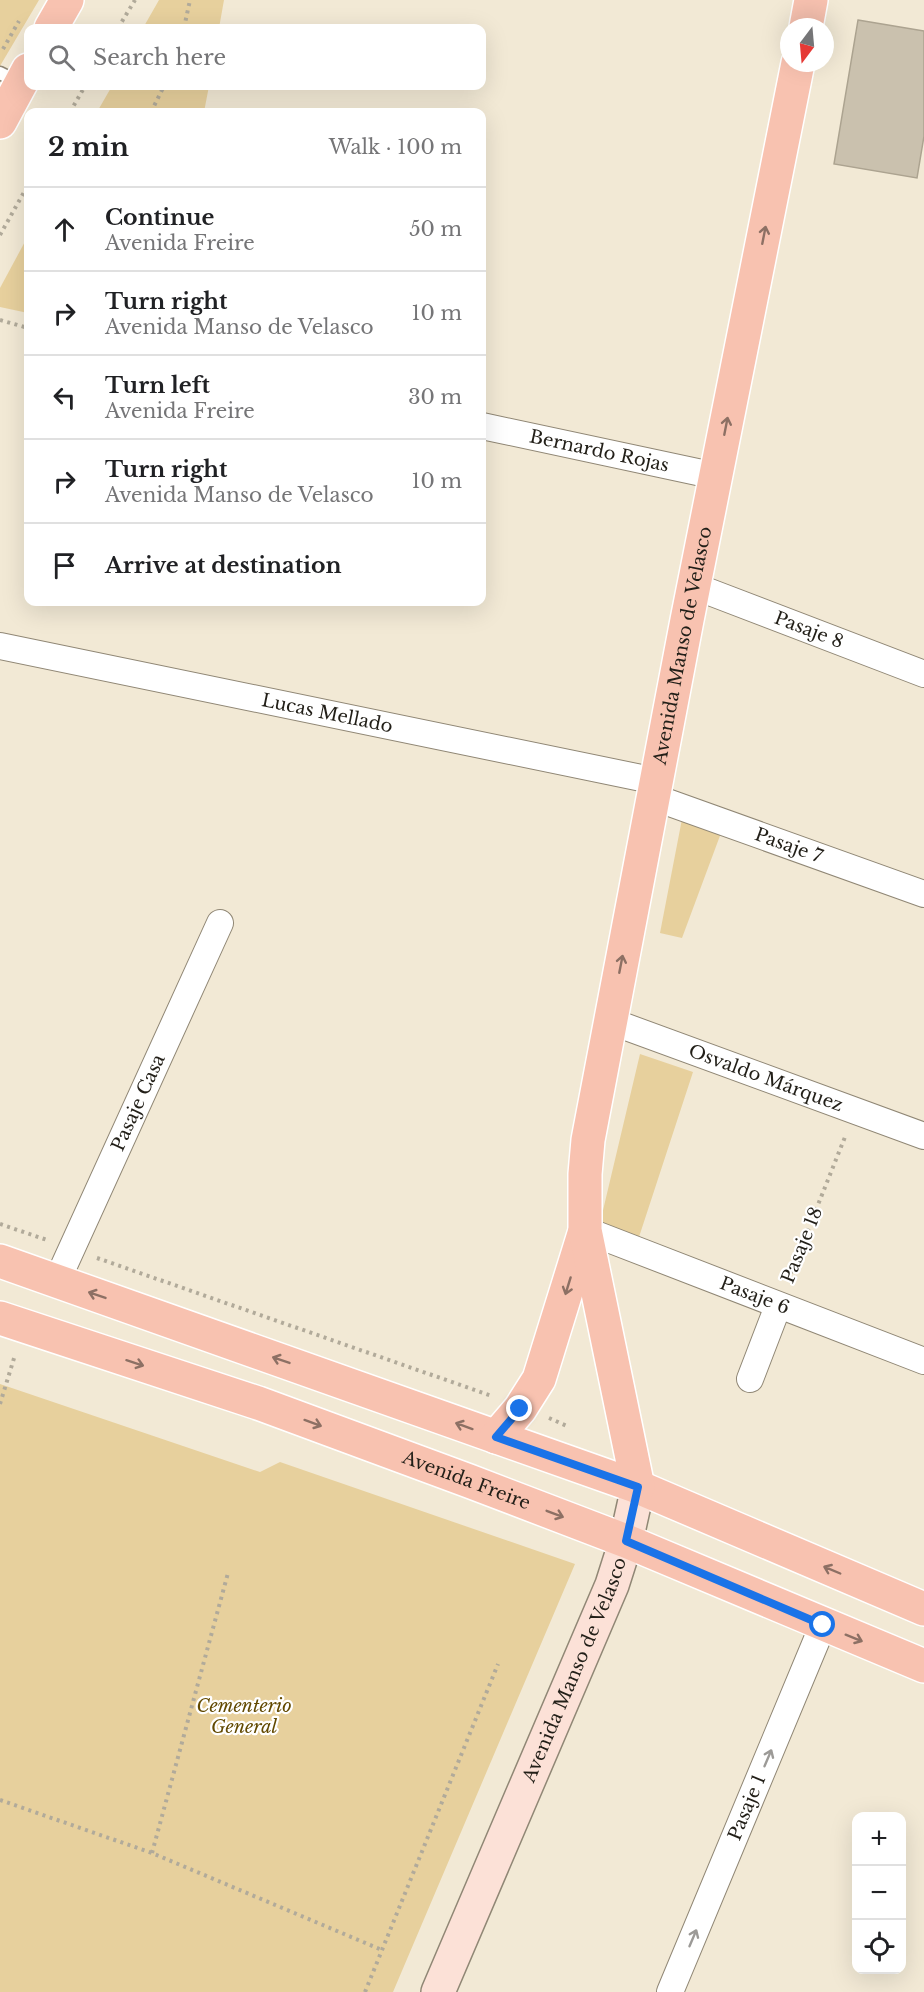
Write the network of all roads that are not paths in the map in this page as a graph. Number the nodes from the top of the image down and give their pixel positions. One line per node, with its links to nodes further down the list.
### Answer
1 (67, 0): 4 (main road)
2 (811, 0): 3 (main road)
3 (808, 18)
4 (53, 24)
5 (796, 72): 9 (main road, Avenida Manso de Velasco, one-way to 5)
6 (17, 76): 7 (main road)
7 (0, 122)
8 (486, 427): 9 (street, Bernardo Rojas)
9 (716, 476): 10 (main road, Avenida Manso de Velasco)
10 (694, 586): 12 (street, Pasaje 8); 13 (main road, Avenida Manso de Velasco)
11 (0, 646): 13 (street, Lucas Mellado)
12 (924, 674)
13 (654, 789): 14 (street, Pasaje 7); 16 (main road, Avenida Manso de Velasco, one-way to 13)
14 (924, 894)
15 (220, 923): 20 (street, Pasaje Casa)
16 (610, 1022): 17 (street, Osvaldo Márquez); 18 (main road, Avenida Manso de Velasco)
17 (924, 1135)
18 (585, 1230): 21 (street, Pasaje 6); 25 (main road, Avenida Manso de Velasco, one-way to 25); 26 (main road, Avenida Manso de Velasco)
19 (0, 1261): 20 (main road)
20 (57, 1281): 25 (main road, one-way to 20)
21 (778, 1306): 23 (street, Pasaje 6); 24 (street, Pasaje 18)
22 (12, 1322): 27 (main road, Avenida Freire, one-way to 27)
23 (924, 1361)
24 (750, 1379)
25 (496, 1437): 26 (main road)
26 (638, 1487): 27 (street, Avenida Manso de Velasco); 28 (main road, one-way to 26)
27 (626, 1541): 29 (main road, Avenida Freire); 31 (street, Avenida Manso de Velasco)
28 (924, 1609)
29 (823, 1625): 30 (main road, Avenida Freire, one-way to 30); 32 (street, Pasaje 1, one-way to 29)
30 (924, 1666)
31 (438, 1992)
32 (670, 1992)

